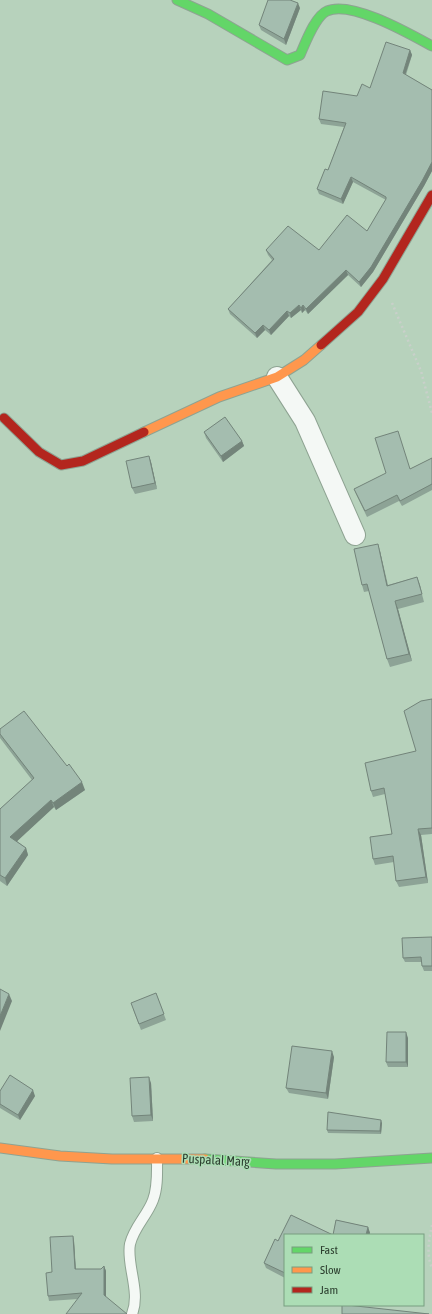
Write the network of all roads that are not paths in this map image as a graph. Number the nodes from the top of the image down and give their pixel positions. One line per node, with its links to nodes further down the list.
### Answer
1 (177, 0): 2 (street)
2 (432, 46)
3 (432, 195): 4 (street)
4 (277, 377): 5 (street); 6 (street)
5 (4, 418)
6 (355, 535)
7 (0, 1148): 8 (street, Puspalal Marg)
8 (158, 1158): 9 (street, Puspalal Marg); 10 (lane)
9 (432, 1158)
10 (132, 1314)

